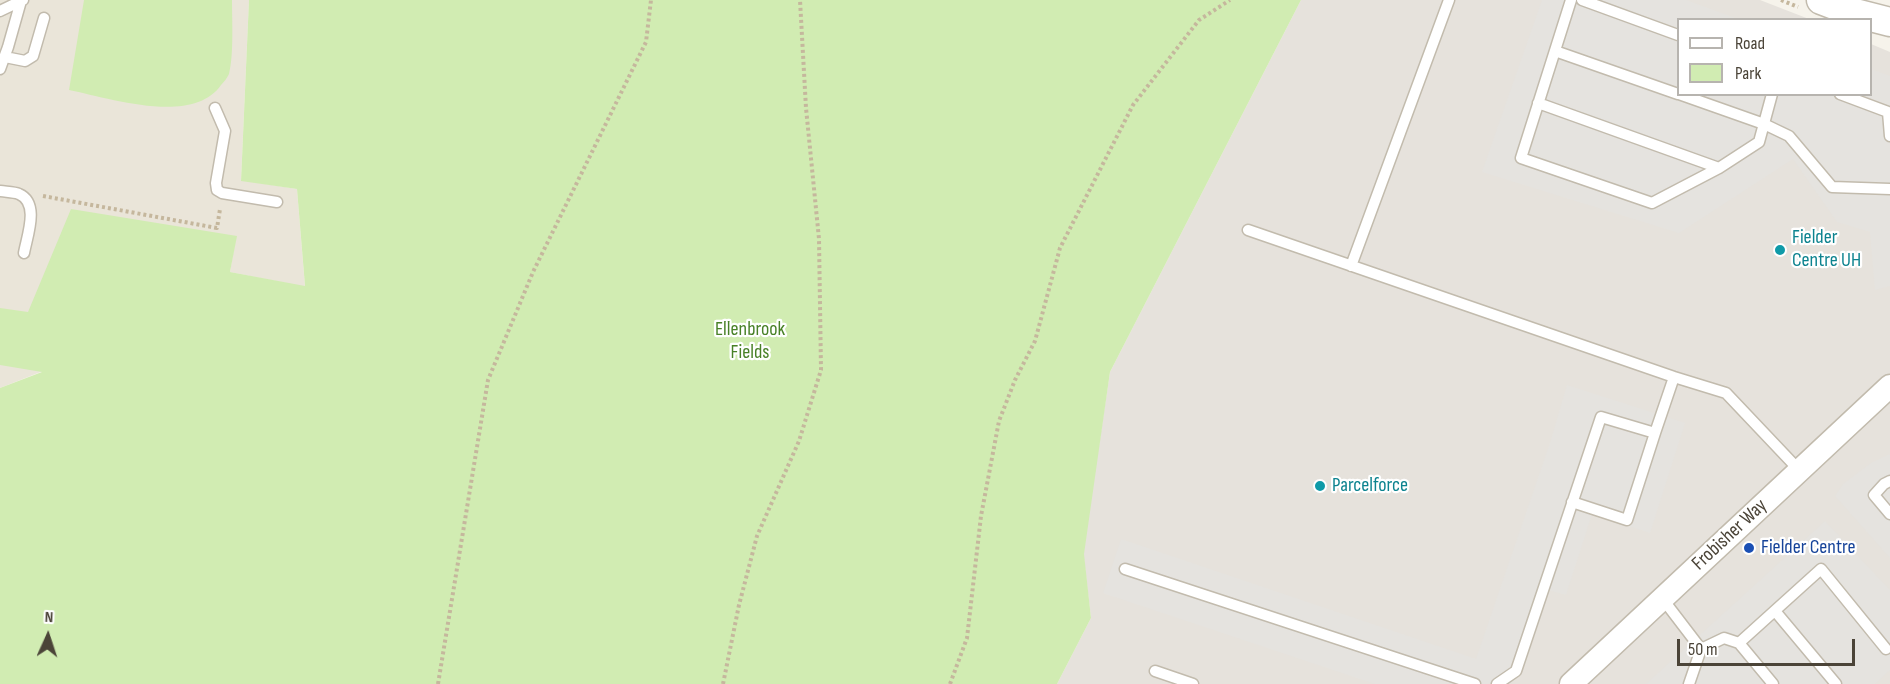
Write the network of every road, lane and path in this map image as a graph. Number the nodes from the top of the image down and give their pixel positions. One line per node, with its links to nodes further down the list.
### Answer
1 (651, 0): 49 (path)
2 (800, 0): 50 (path)
3 (1230, 0): 51 (path)
4 (1449, 0): 34 (lane)
5 (1571, 0): 15 (lane)
6 (1582, 0): 11 (lane)
7 (1620, 0): 11 (lane)
8 (1821, 0): 13 (street)
9 (22, 1): 10 (lane); 16 (lane)
10 (0, 11)
11 (1616, 12): 14 (lane)
12 (44, 18): 16 (lane)
13 (1890, 22)
14 (1677, 35)
15 (1555, 51): 18 (lane); 22 (lane)
16 (5, 57): 17 (lane)
17 (0, 69)
18 (1677, 93)
19 (1685, 96): 24 (lane)
20 (1771, 96): 24 (lane)
21 (1845, 96): 25 (lane)
22 (1538, 103): 26 (lane); 26 (lane)
23 (215, 108): 29 (lane)
24 (1764, 124): 26 (lane); 27 (lane)
25 (1890, 136)
26 (1719, 168)
27 (1890, 189)
28 (0, 191): 30 (lane)
29 (222, 193): 30 (path); 31 (lane)
30 (29, 202): 33 (lane)
31 (277, 202)
32 (1248, 230): 34 (lane)
33 (24, 253)
34 (1351, 266): 35 (lane)
35 (1674, 377): 37 (lane); 38 (lane)
36 (1890, 386): 38 (street, Frobisher Way)
37 (1655, 433): 40 (lane); 40 (lane)
38 (1799, 470): 43 (street, Frobisher Way)
39 (1890, 481): 41 (lane)
40 (1572, 502): 54 (lane)
41 (1890, 514)
42 (1125, 569): 53 (lane)
43 (1662, 598): 46 (lane); 55 (street, Frobisher Way)
44 (1775, 611): 45 (lane); 47 (lane); 58 (lane)
45 (1739, 643): 46 (lane); 57 (lane)
46 (1701, 649): 56 (lane)
47 (1886, 649)
48 (1155, 671): 52 (lane)
49 (438, 684)
50 (723, 684)
51 (950, 684)
52 (1193, 684)
53 (1475, 684)
54 (1497, 684)
55 (1570, 684)
56 (1689, 684)
57 (1773, 684)
58 (1836, 684)

